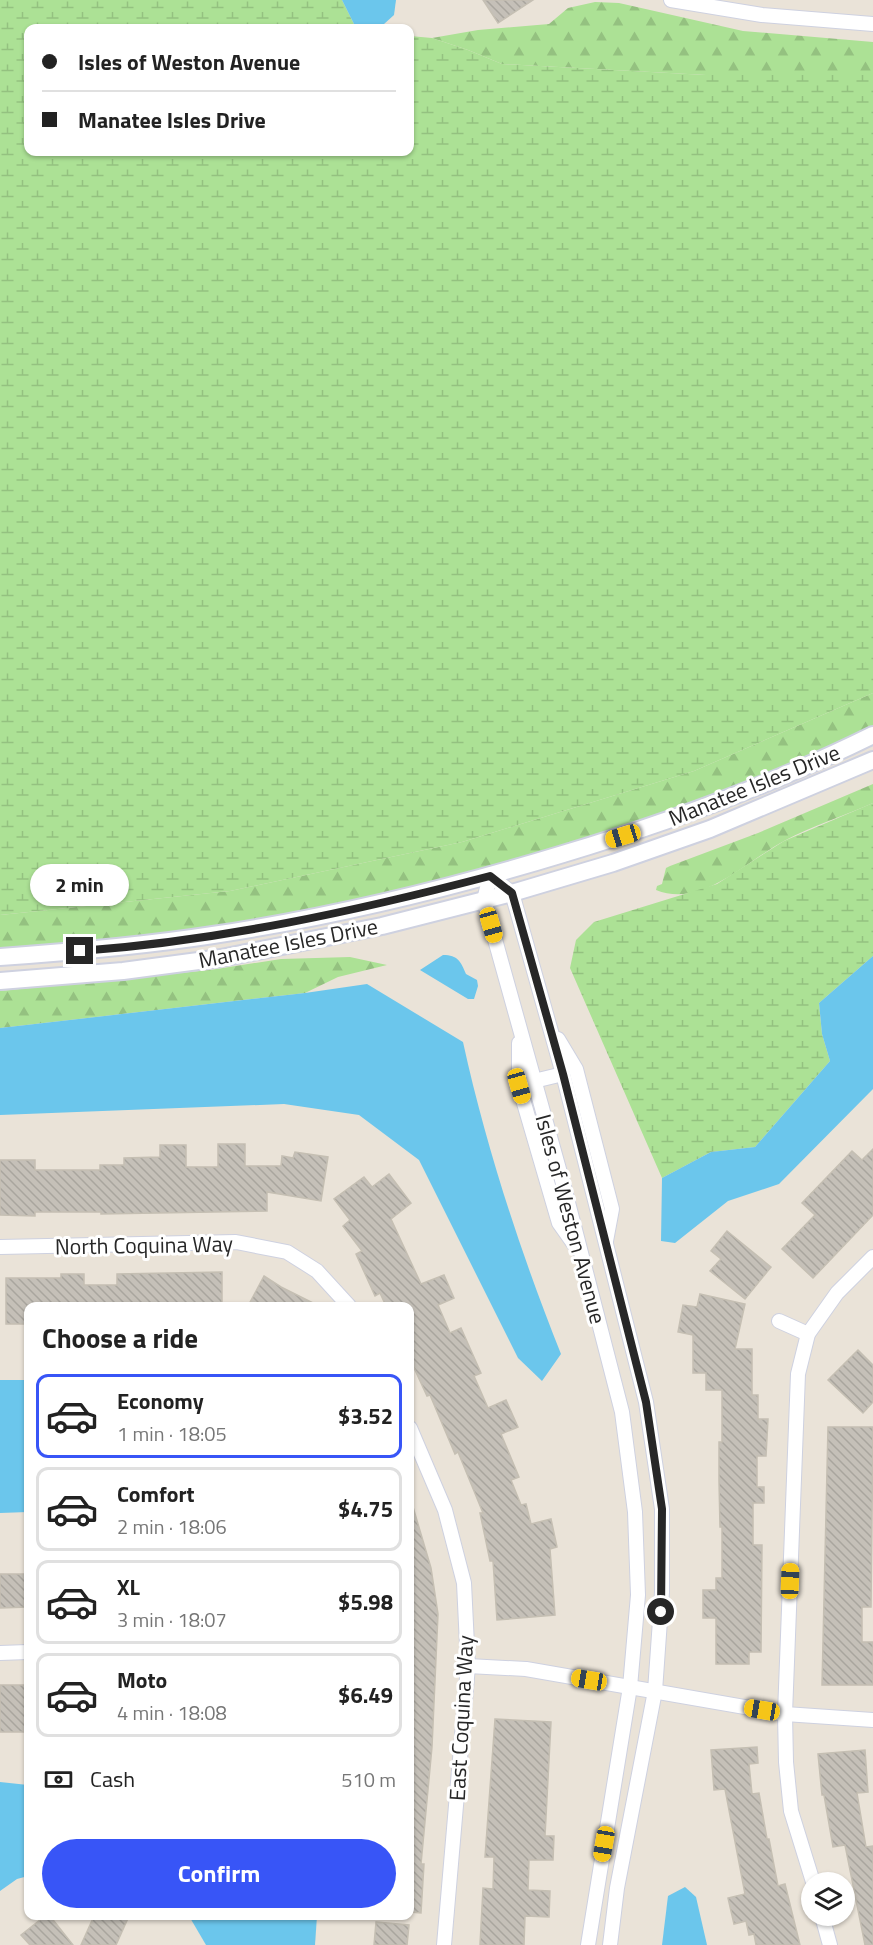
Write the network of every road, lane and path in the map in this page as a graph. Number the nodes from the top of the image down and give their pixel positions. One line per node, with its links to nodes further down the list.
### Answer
1 (671, 0): 2 (street)
2 (873, 24)
3 (873, 735): 5 (street, Manatee Isles Drive)
4 (873, 760): 6 (street, Manatee Isles Drive)
5 (490, 876): 6 (street); 7 (street, Isles of Weston Avenue); 8 (street, Manatee Isles Drive)
6 (512, 893): 7 (street, Manatee Isles Drive); 10 (street, Isles of Weston Avenue)
7 (484, 900): 9 (street, Manatee Isles Drive); 11 (street, Isles of Weston Avenue)
8 (0, 957)
9 (0, 981)
10 (548, 1021): 12 (street, Isles of Weston Avenue); 14 (street)
11 (519, 1026): 13 (street, Isles of Weston Avenue); 19 (street)
12 (563, 1074): 13 (street); 15 (street, Isles of Weston Avenue)
13 (534, 1081): 16 (street, Isles of Weston Avenue)
14 (604, 1177): 15 (street); 17 (street)
15 (589, 1181): 16 (street); 17 (street, Isles of Weston Avenue)
16 (564, 1187): 19 (street, Isles of Weston Avenue)
17 (606, 1246): 29 (street, Isles of Weston Avenue)
18 (0, 1247): 21 (street, North Coquina Way)
19 (581, 1255): 28 (street, Isles of Weston Avenue)
20 (873, 1257): 23 (street)
21 (345, 1302)
22 (779, 1321): 23 (street)
23 (808, 1334): 30 (street)
24 (414, 1437): 27 (street, East Coquina Way)
25 (24, 1652): 26 (street)
26 (0, 1653)
27 (468, 1666): 28 (street); 34 (street, East Coquina Way)
28 (630, 1687): 29 (street); 35 (street, Isles of Weston Avenue)
29 (655, 1691): 30 (street); 36 (street, Isles of Weston Avenue)
30 (785, 1714): 31 (street); 32 (street)
31 (873, 1720)
32 (810, 1872)
33 (825, 1926): 37 (street)
34 (444, 1945)
35 (588, 1945)
36 (609, 1945)
37 (830, 1945)

